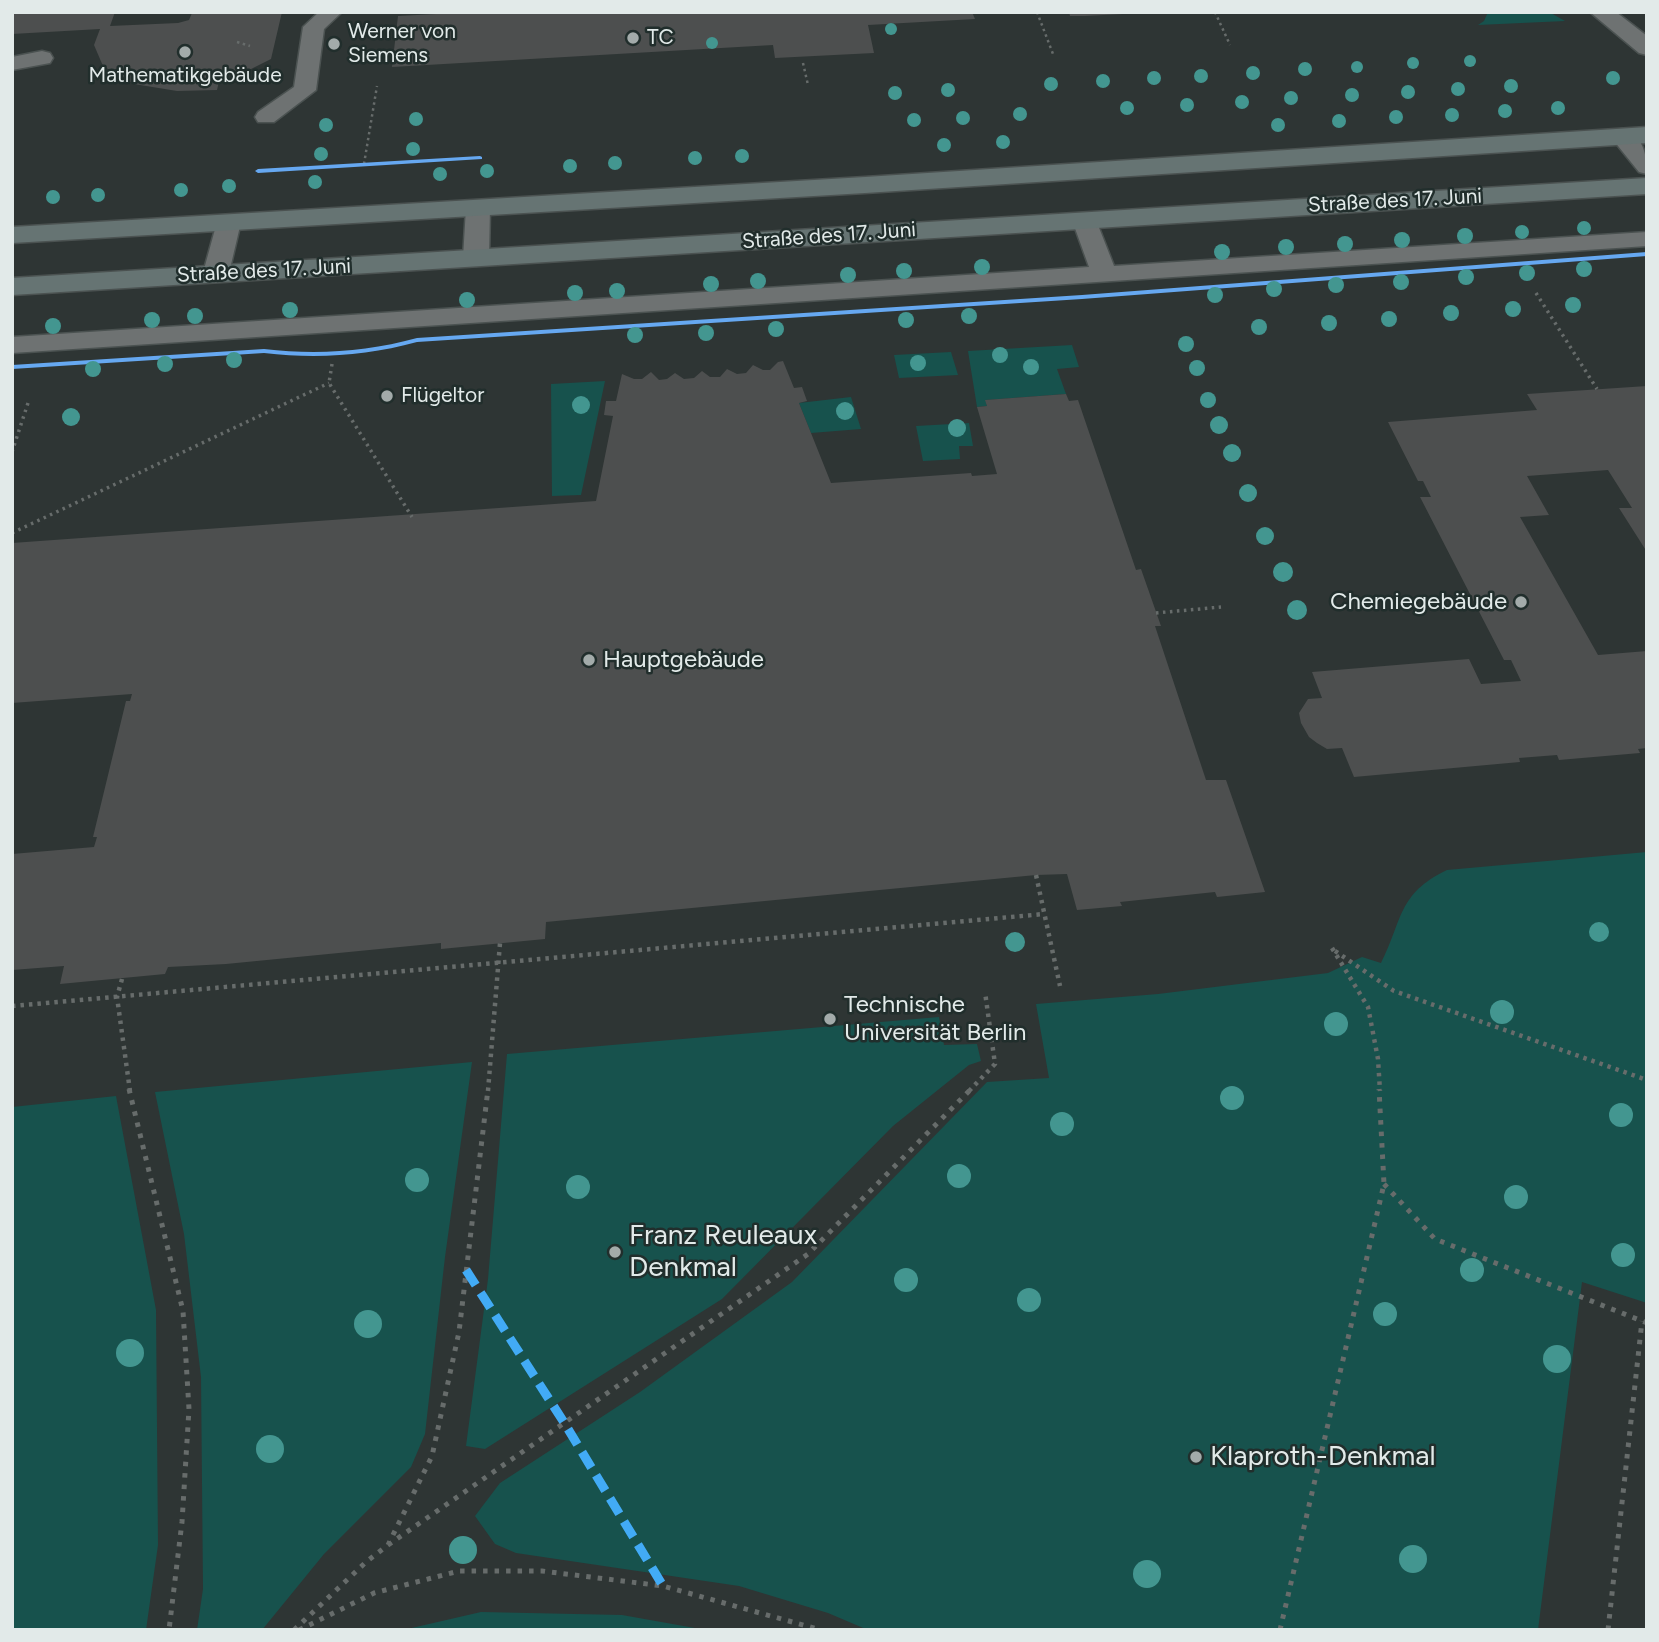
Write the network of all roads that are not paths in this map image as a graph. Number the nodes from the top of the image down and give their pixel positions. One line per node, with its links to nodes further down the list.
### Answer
1 (332, 12): 6 (lane)
2 (1601, 12): 3 (street)
3 (1647, 48)
4 (42, 58): 5 (lane)
5 (12, 64)
6 (266, 117)
7 (1634, 135): 8 (lane); 10 (main road, Straße des 17. Juni)
8 (1647, 167)
9 (1647, 186): 11 (main road, Straße des 17. Juni)
10 (478, 208): 12 (main road, Straße des 17. Juni); 15 (lane)
11 (1084, 220): 15 (main road, Straße des 17. Juni); 17 (lane)
12 (229, 222): 13 (main road, Straße des 17. Juni); 16 (lane)
13 (12, 235)
14 (1647, 239): 17 (lane)
15 (476, 258): 16 (main road, Straße des 17. Juni)
16 (216, 274): 18 (main road, Straße des 17. Juni)
17 (1105, 275): 19 (lane)
18 (12, 286)
19 (12, 345)

